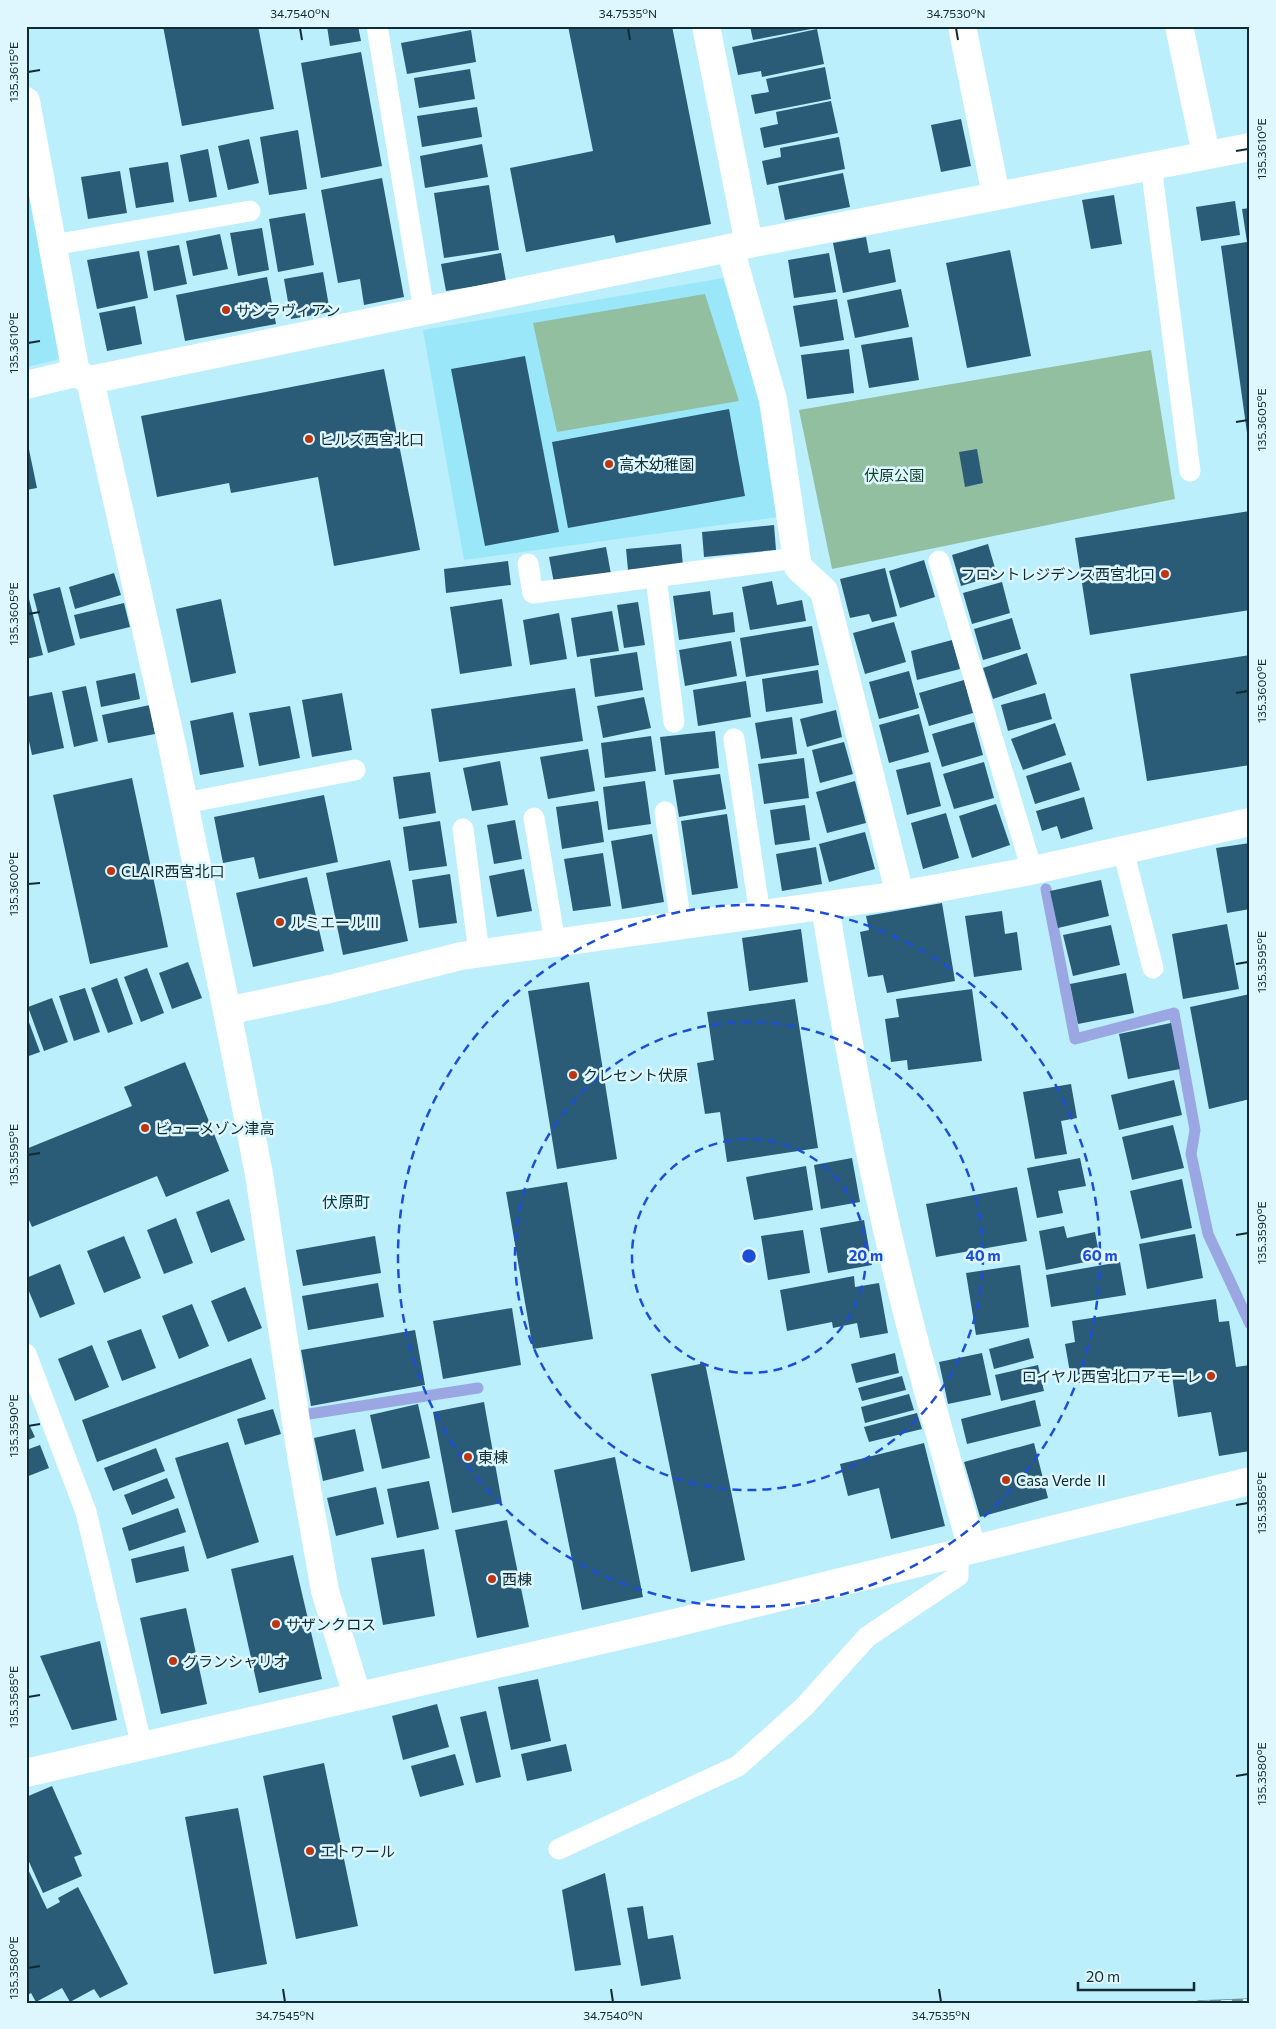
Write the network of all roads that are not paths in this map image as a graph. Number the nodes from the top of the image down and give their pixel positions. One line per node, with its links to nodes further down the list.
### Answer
1 (378, 26): 13 (lane)
2 (706, 26): 12 (street)
3 (962, 26): 9 (street)
4 (1179, 26): 7 (street)
5 (26, 101): 11 (street)
6 (1250, 147): 7 (street)
7 (1206, 154): 8 (street)
8 (1151, 165): 9 (street); 16 (lane)
9 (996, 195): 12 (street)
10 (250, 211): 11 (lane)
11 (52, 245): 14 (street)
12 (740, 246): 13 (street); 17 (street)
13 (424, 311): 14 (street)
14 (83, 376): 15 (street); 24 (street)
15 (26, 385)
16 (1190, 471)
17 (797, 558): 20 (lane); 31 (street)
18 (939, 561): 30 (lane)
19 (528, 564): 20 (lane)
20 (656, 577): 21 (lane)
21 (674, 722)
22 (734, 739): 33 (lane)
23 (355, 770): 24 (lane)
24 (185, 803): 38 (street)
25 (665, 812): 34 (lane)
26 (534, 818): 35 (lane)
27 (1250, 822): 29 (street)
28 (462, 828): 36 (lane)
29 (1124, 850): 30 (street); 37 (lane)
30 (1032, 870): 31 (street)
31 (900, 895): 32 (street)
32 (825, 907): 33 (street); 41 (street)
33 (760, 915): 34 (street)
34 (681, 925): 35 (street)
35 (555, 942): 36 (street)
36 (479, 953): 38 (street)
37 (1153, 968)
38 (227, 1011): 42 (street)
39 (26, 1354): 43 (lane)
40 (1250, 1481): 41 (street)
41 (965, 1551): 42 (street); 45 (lane)
42 (357, 1695): 43 (street)
43 (142, 1747): 44 (street)
44 (26, 1773)
45 (559, 1849)

